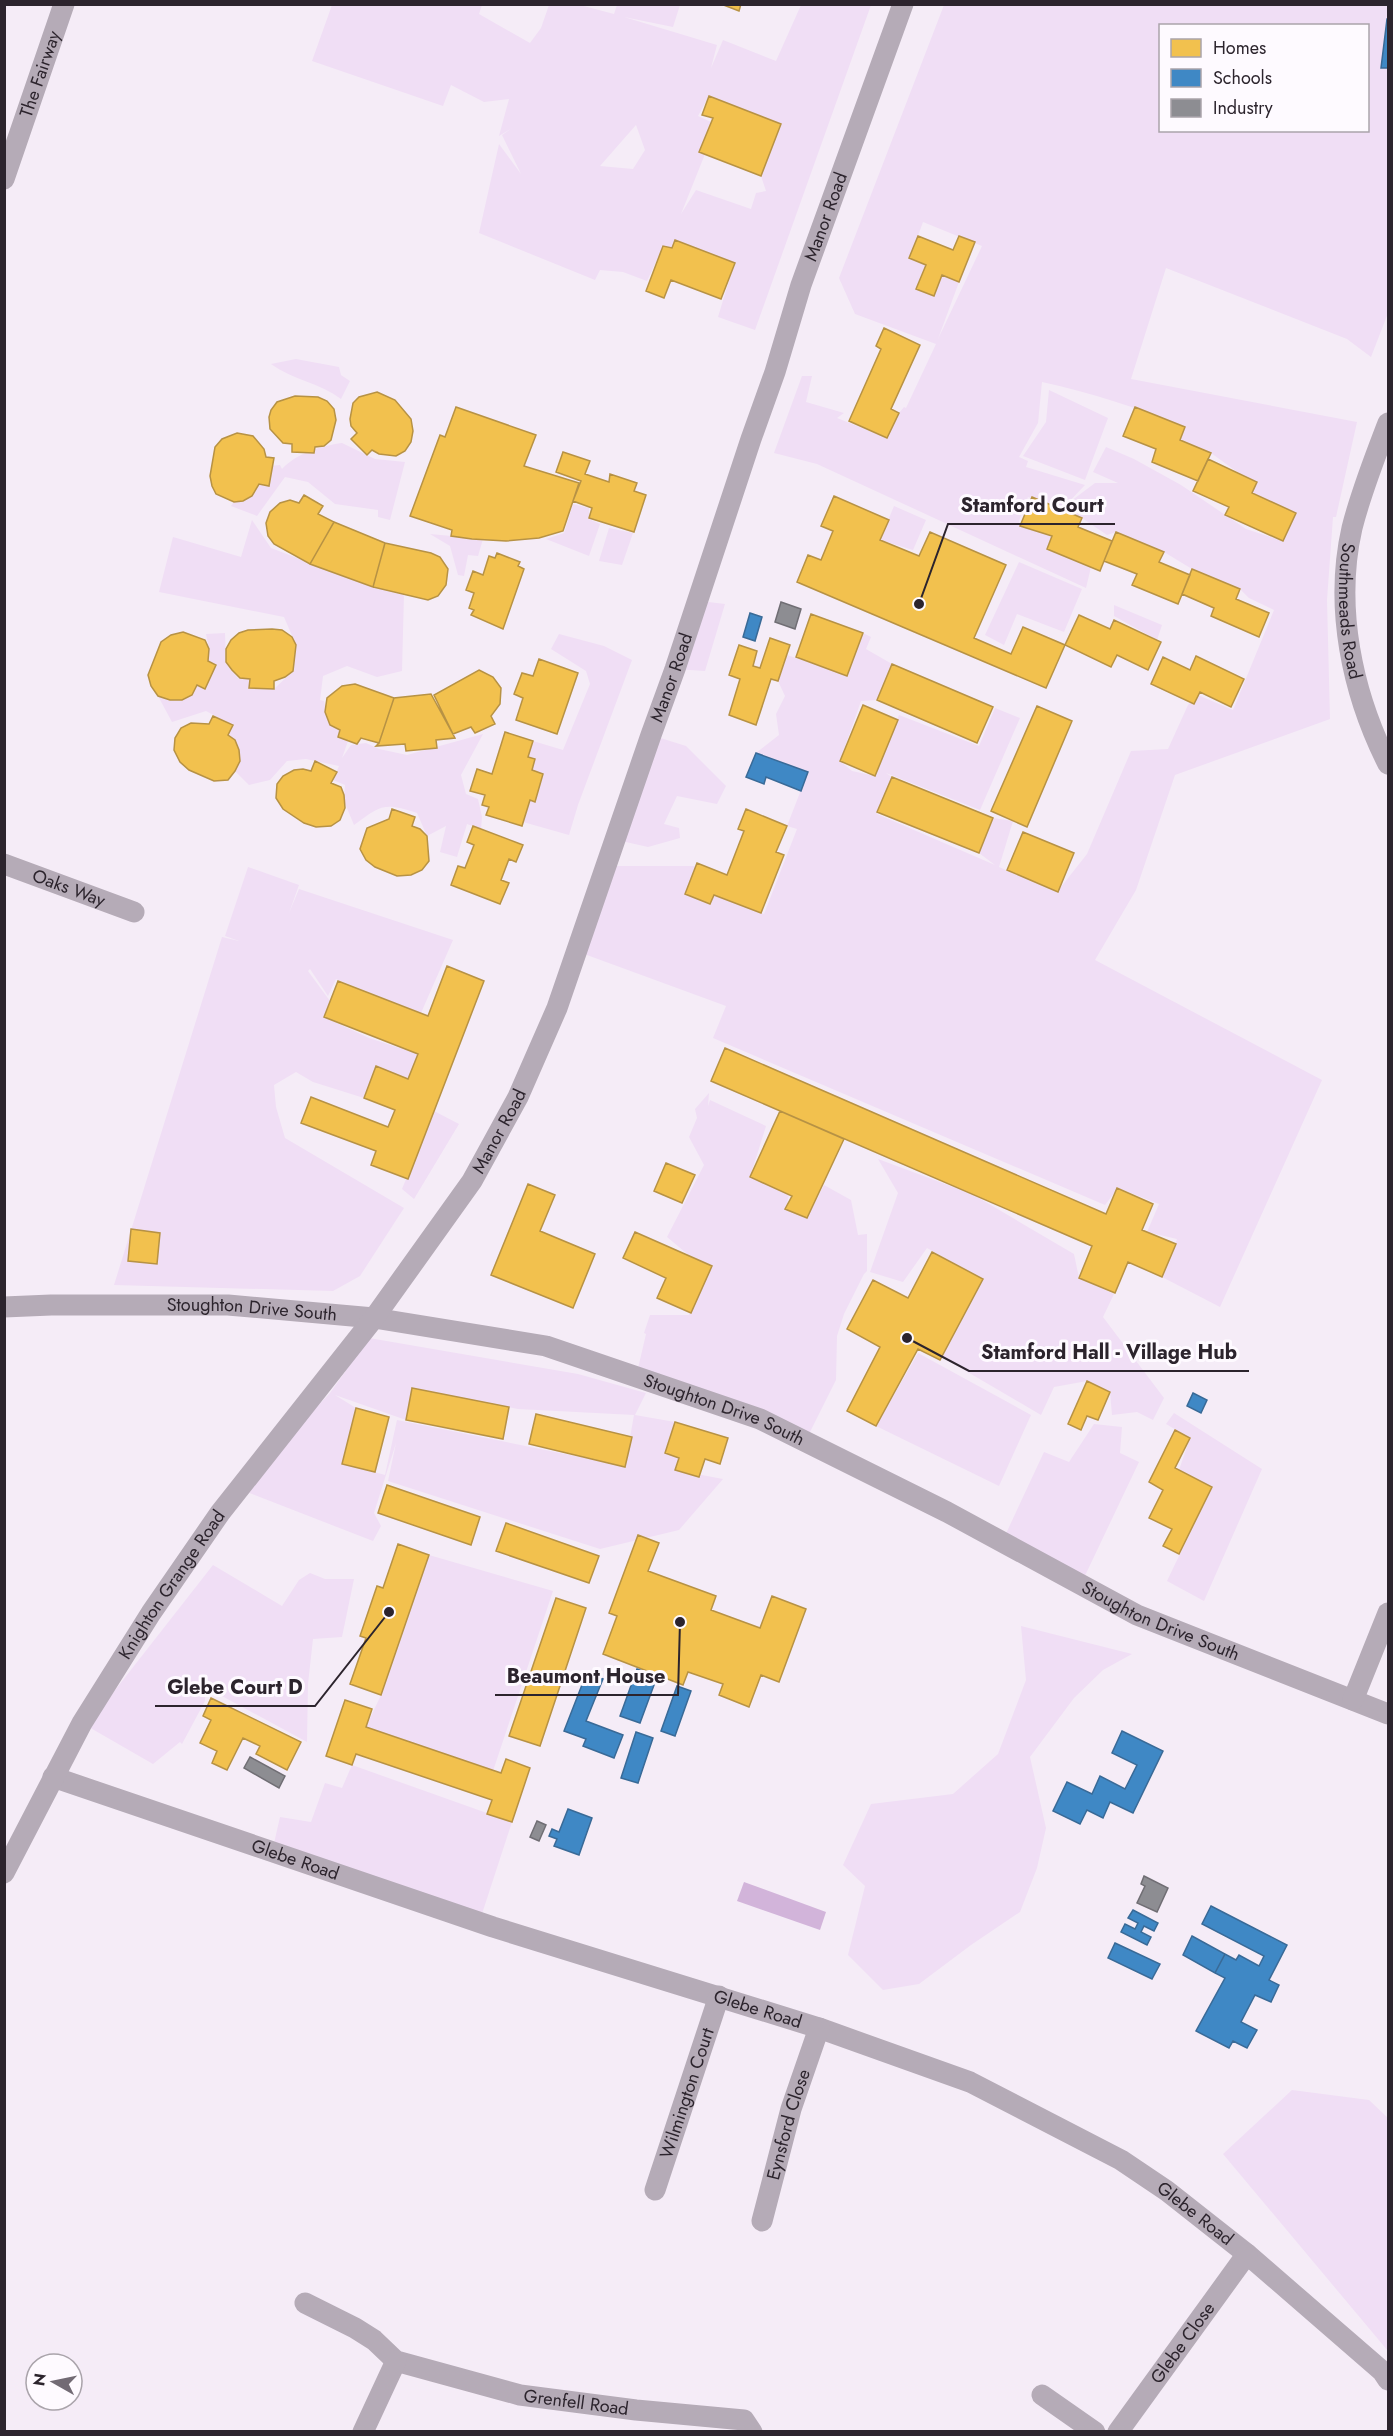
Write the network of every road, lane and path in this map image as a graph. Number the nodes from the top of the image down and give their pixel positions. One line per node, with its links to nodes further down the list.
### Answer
1 (64, 4): 3 (street, The Fairway)
2 (903, 4): 9 (street, Manor Road)
3 (4, 179)
4 (1389, 423): 5 (street, Southmeads Road)
5 (1389, 764)
6 (4, 864): 7 (street, Oaks Way)
7 (134, 912)
8 (4, 1307): 9 (street, Stoughton Drive South)
9 (374, 1318): 11 (street, Stoughton Drive South); 13 (street, Knighton Grange Road)
10 (1389, 1613): 11 (street)
11 (1353, 1700): 12 (street, Stoughton Drive South)
12 (1389, 1714)
13 (53, 1777): 14 (street, Knighton Grange Road); 15 (street, Glebe Road)
14 (4, 1873)
15 (719, 1996): 16 (street, Glebe Road); 17 (street, Wilmington Court)
16 (819, 2028): 18 (street, Eynsford Close); 19 (street, Glebe Road)
17 (655, 2190)
18 (762, 2221)
19 (1247, 2254): 22 (street, Glebe Road); 27 (street, Glebe Close)
20 (305, 2303): 21 (street)
21 (396, 2361): 24 (street); 25 (street, Grenfell Road)
22 (1389, 2380)
23 (1042, 2395): 26 (street)
24 (363, 2432)
25 (752, 2432)
26 (1095, 2432)
27 (1118, 2432)

